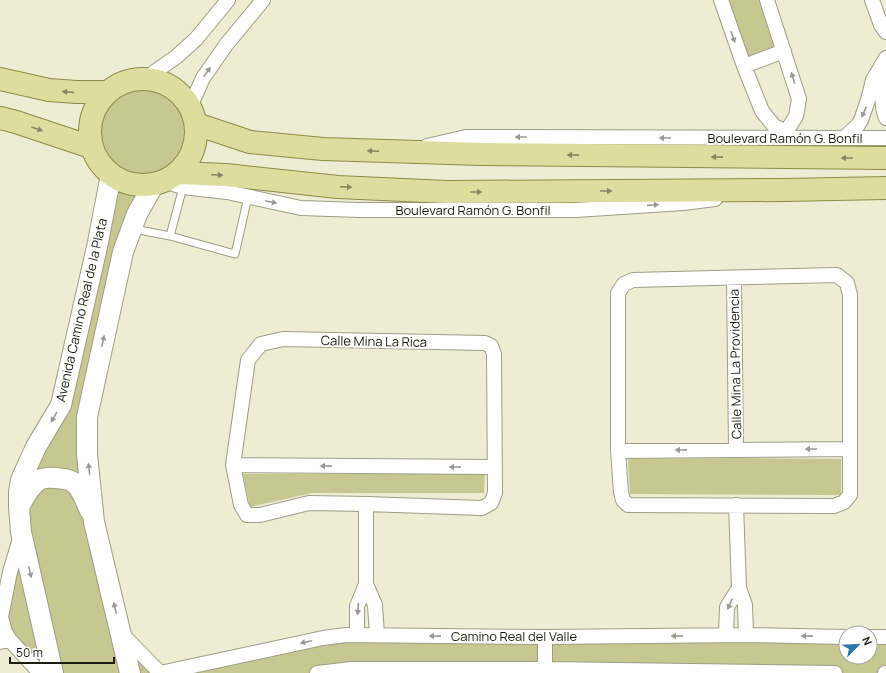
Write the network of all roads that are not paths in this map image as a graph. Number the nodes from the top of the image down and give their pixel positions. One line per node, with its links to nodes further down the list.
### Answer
1 (228, 0): 10 (street)
2 (264, 0): 13 (street, one-way to 2)
3 (721, 0): 9 (street, one-way to 9)
4 (768, 0): 7 (street)
5 (872, 0): 6 (street)
6 (886, 32)
7 (784, 51): 9 (street); 16 (street, one-way to 7)
8 (886, 57): 15 (street); 17 (street, one-way to 17)
9 (744, 66): 16 (street)
10 (146, 78): 12 (main road); 13 (main road)
11 (0, 79): 12 (main road, one-way to 11)
12 (107, 92): 19 (main road)
13 (193, 115): 20 (main road, Boulevard Ramón G. Bonfil, one-way to 13); 23 (main road)
14 (0, 118): 19 (main road, one-way to 19)
15 (886, 118)
16 (786, 135): 17 (street, Boulevard Ramón G. Bonfil); 20 (street, Boulevard Ramón G. Bonfil, one-way to 20)
17 (844, 138): 18 (street, Boulevard Ramón G. Bonfil)
18 (886, 138)
19 (91, 147): 22 (main road)
20 (398, 152): 21 (main road, Boulevard Ramón G. Bonfil, one-way to 20)
21 (886, 158)
22 (111, 175): 23 (main road); 37 (main road, Avenida Camino Real de la Plata, one-way to 37)
23 (170, 181): 25 (main road, Boulevard Ramón G. Bonfil, one-way to 25); 26 (street, Boulevard Ramón G. Bonfil); 27 (main road); 28 (lane)
24 (886, 188): 25 (main road, Boulevard Ramón G. Bonfil)
25 (783, 190): 26 (street, Boulevard Ramón G. Bonfil, one-way to 25)
26 (248, 197): 28 (lane)
27 (132, 228): 28 (lane); 38 (main road, one-way to 27)
28 (170, 236)
29 (734, 278): 30 (street, Calle Mina La Providencia); 31 (street, Calle Mina La Providencia); 32 (street, Calle Mina La Providencia)
30 (850, 449): 31 (street, Calle Mina La Providencia, one-way to 31); 36 (street, Calle Mina La Providencia)
31 (736, 450): 32 (street, Calle Mina La Providencia, one-way to 32)
32 (618, 451): 36 (street, Calle Mina La Providencia)
33 (233, 465): 34 (street, one-way to 33); 34 (street, Calle Mina La Rica); 35 (street, Calle Mina La Rica)
34 (494, 468): 35 (street, Calle Mina La Rica)
35 (366, 504): 40 (street)
36 (736, 505): 41 (street)
37 (19, 507): 38 (main road); 39 (main road, Avenida Camino Real de la Plata)
38 (94, 522): 43 (main road, one-way to 38)
39 (21, 532): 42 (street); 54 (main road, Avenida Camino Real de la Plata, one-way to 54)
40 (366, 584): 44 (street, one-way to 44); 45 (street)
41 (738, 588): 46 (street, one-way to 46); 47 (street)
42 (1, 606): 50 (street)
43 (121, 633): 52 (street, Camino Real del Valle); 55 (main road)
44 (357, 635): 45 (street, Camino Real del Valle); 52 (street, Camino Real del Valle, one-way to 52)
45 (377, 635): 48 (street, Camino Real del Valle, one-way to 45)
46 (726, 635): 47 (street, Camino Real del Valle); 48 (street, Camino Real del Valle, one-way to 48)
47 (746, 635): 49 (street, Camino Real del Valle, one-way to 47)
48 (545, 637): 51 (street)
49 (838, 637)
50 (3, 640): 53 (street)
51 (544, 669): 56 (street); 57 (street)
52 (162, 672)
53 (40, 673)
54 (53, 673)
55 (130, 673)
56 (317, 673)
57 (835, 673)

